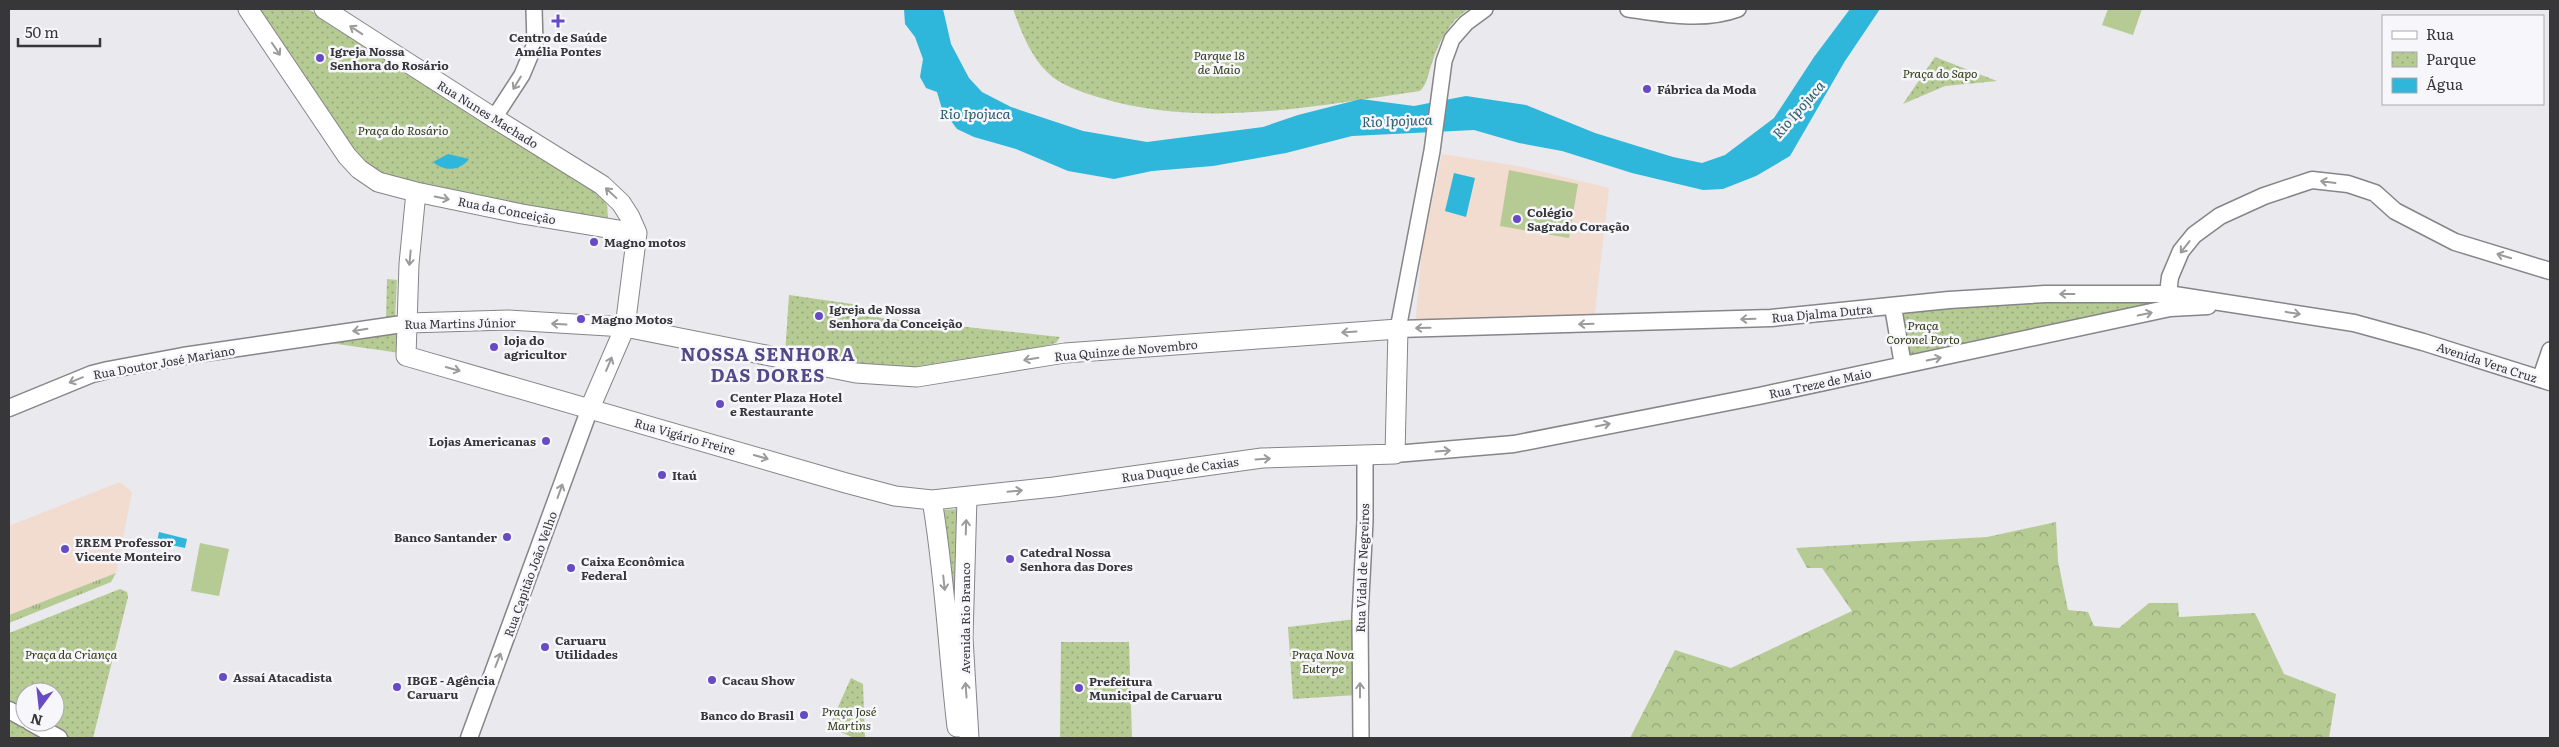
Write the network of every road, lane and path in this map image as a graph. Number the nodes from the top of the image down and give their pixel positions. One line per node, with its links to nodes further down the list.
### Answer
1 (248, 9): 8 (main road, Rua da Conceição, one-way to 8)
2 (324, 9): 7 (main road, Rua Nunes Machado, one-way to 2)
3 (534, 9): 7 (street, one-way to 7)
4 (1485, 9): 18 (street)
5 (1628, 9): 6 (street)
6 (1738, 9)
7 (494, 118): 9 (main road, Rua Nunes Machado, one-way to 7)
8 (416, 192): 9 (main road, Rua da Conceição, one-way to 9); 16 (main road, one-way to 16)
9 (637, 233): 17 (main road)
10 (2550, 271): 12 (main road, one-way to 12)
11 (2099, 294): 12 (main road, Rua Djalma Dutra); 14 (main road, Rua Djalma Dutra, one-way to 14); 15 (main road)
12 (2168, 294): 13 (main road, Rua Djalma Dutra)
13 (2245, 305): 15 (main road, Rua Treze de Maio, one-way to 13); 23 (main road, Avenida Vera Cruz, one-way to 23)
14 (1893, 307): 18 (main road, Rua Djalma Dutra, one-way to 18); 21 (main road)
15 (2104, 322): 21 (main road, Rua Treze de Maio, one-way to 15)
16 (409, 323): 17 (main road, Rua Martins Júnior, one-way to 16); 19 (main road, Rua Martins Júnior, one-way to 19); 25 (main road, Rua Vigário Freire, one-way to 25)
17 (625, 327): 22 (main road, Rua Martins Júnior); 25 (main road, one-way to 17)
18 (1398, 329): 22 (main road, Rua Quinze de Novembro, one-way to 22); 26 (main road)
19 (296, 340): 24 (main road, Rua Doutor José Mariano, one-way to 24)
20 (2550, 350): 23 (street)
21 (1903, 365): 26 (main road, Rua Treze de Maio, one-way to 21)
22 (856, 373)
23 (2545, 380)
24 (9, 408)
25 (590, 408): 29 (main road, Rua Vigário Freire, one-way to 29); 30 (main road, Rua Capitão João Velho, one-way to 25)
26 (1395, 454): 27 (main road, Rua Duque de Caxias)
27 (1364, 457): 28 (main road, Rua Duque de Caxias, one-way to 27); 33 (street, Rua Vidal de Negreiros, one-way to 27)
28 (967, 497): 29 (main road, Rua Vigário Freire); 32 (main road, Avenida Rio Branco, one-way to 28)
29 (932, 500): 31 (main road, Avenida Rio Branco, one-way to 31)
30 (469, 738)
31 (958, 738)
32 (969, 738)
33 (1361, 738)

